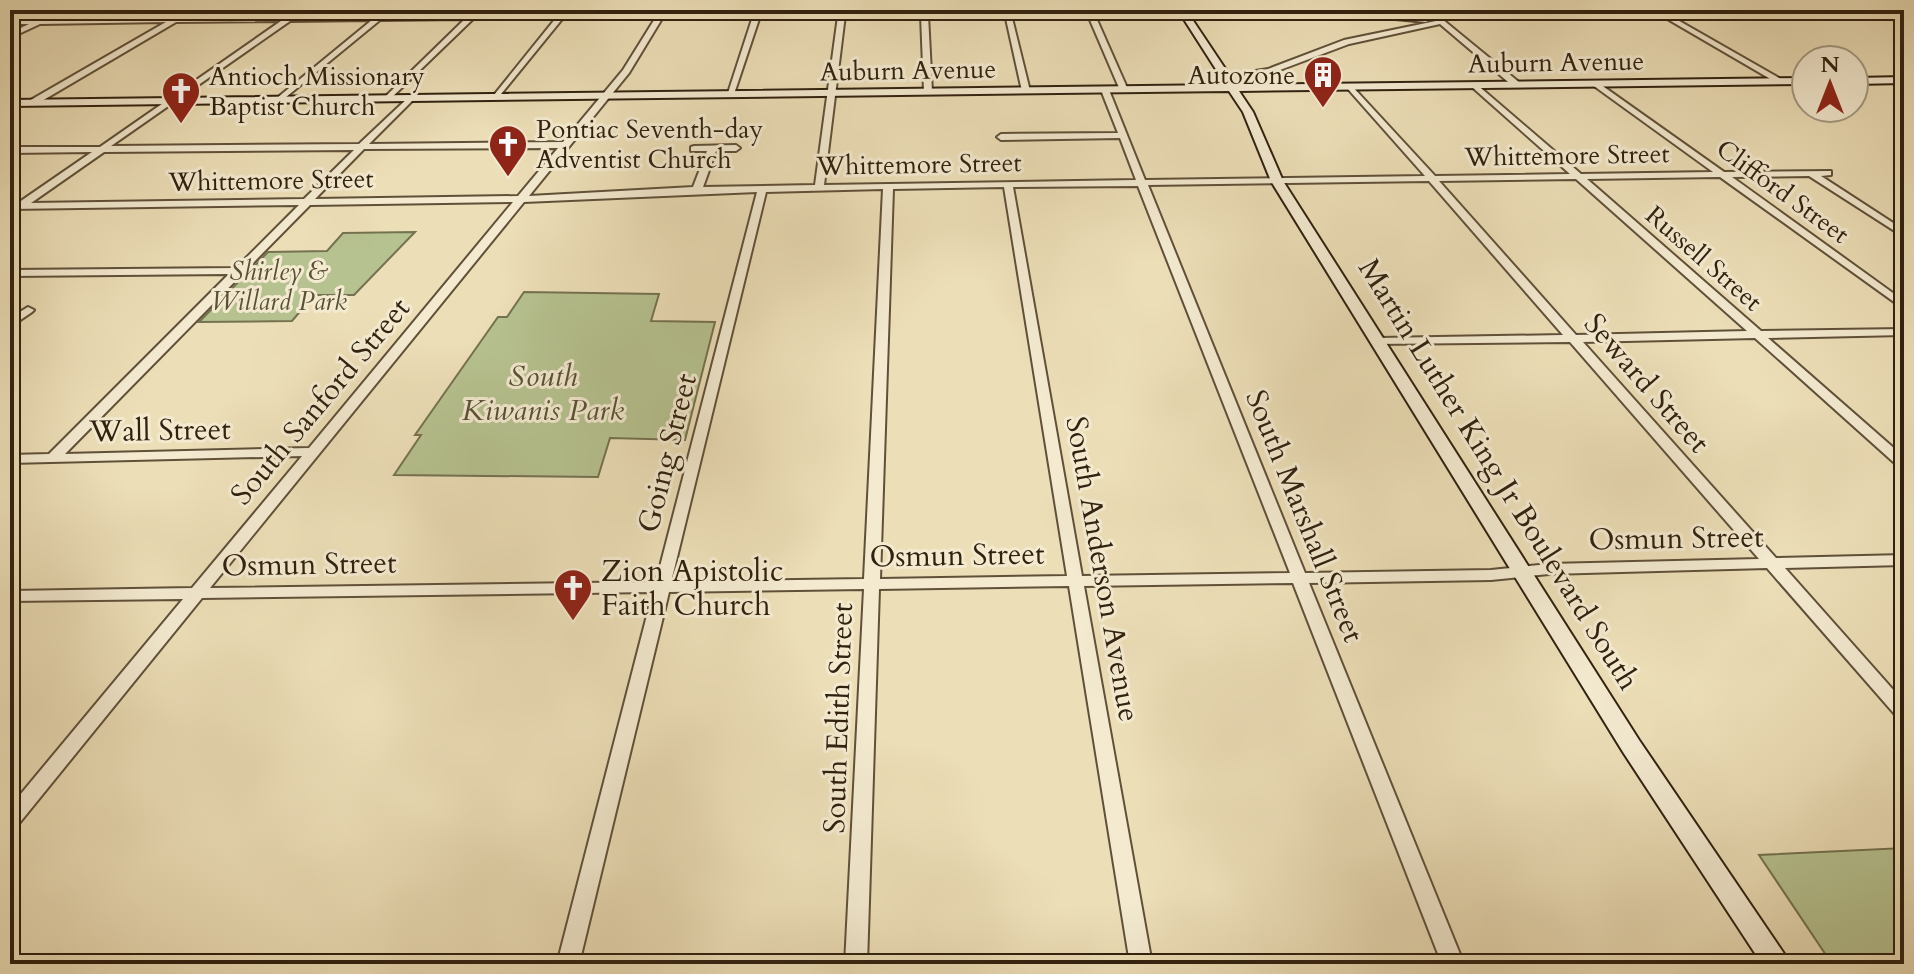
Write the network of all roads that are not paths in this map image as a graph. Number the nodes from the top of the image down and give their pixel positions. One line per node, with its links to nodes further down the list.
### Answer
1 (62, 10): 23 (street)
2 (192, 10): 21 (street)
3 (302, 10): 20 (street)
4 (389, 10): 18 (street)
5 (478, 10): 19 (street)
6 (1182, 10): 11 (street); 36 (main road, Martin Luther King Jr Boulevard South)
7 (1427, 10): 24 (street)
8 (1655, 10): 30 (street)
9 (1877, 10): 25 (street)
10 (1007, 11): 11 (street); 13 (street); 39 (street)
11 (1090, 11): 38 (street)
12 (842, 12): 13 (street); 17 (street); 41 (street)
13 (924, 12): 40 (street)
14 (564, 13): 15 (street); 19 (street); 44 (street)
15 (662, 13): 17 (street); 43 (street, South Sanford Street)
16 (1293, 14): 24 (street)
17 (757, 15): 42 (street)
18 (379, 18): 19 (street); 20 (street); 47 (street)
19 (470, 18): 45 (street)
20 (289, 19): 21 (street); 48 (street)
21 (174, 21): 23 (street); 50 (street)
22 (10, 22): 23 (street)
23 (38, 22): 26 (street)
24 (1442, 22): 27 (street); 34 (street)
25 (1904, 22)
26 (10, 36)
27 (1253, 72)
28 (1904, 80): 29 (main road)
29 (1870, 81)
30 (1782, 82): 31 (main road, Auburn Avenue); 32 (main road, Auburn Avenue)
31 (1790, 82)
32 (1597, 84): 34 (main road, Auburn Avenue); 62 (street, Clifford Street)
33 (1475, 85): 34 (main road, Auburn Avenue); 35 (main road, Auburn Avenue); 63 (street, Russell Street)
34 (1517, 85)
35 (1351, 87): 36 (main road, Auburn Avenue); 64 (street, Seward Street)
36 (1233, 89): 38 (main road, Auburn Avenue); 65 (main road, Martin Luther King Jr Boulevard South)
37 (1105, 90): 38 (main road, Auburn Avenue); 39 (main road, Auburn Avenue); 51 (street, South Marshall Street)
38 (1124, 90)
39 (1026, 91): 40 (main road, Auburn Avenue)
40 (928, 92): 41 (main road, Auburn Avenue)
41 (831, 93): 42 (main road, Auburn Avenue); 69 (street)
42 (730, 94): 43 (main road, Auburn Avenue)
43 (606, 96): 44 (main road, Auburn Avenue); 54 (street, South Sanford Street)
44 (497, 97): 46 (main road, Auburn Avenue)
45 (389, 98): 46 (main road, Auburn Avenue); 47 (main road, Auburn Avenue)
46 (410, 98): 53 (street)
47 (280, 100): 48 (main road, Auburn Avenue)
48 (170, 101): 50 (main road, Auburn Avenue); 56 (street)
49 (10, 103): 50 (main road, Auburn Avenue)
50 (32, 103)
51 (1123, 135): 52 (street); 66 (street, South Marshall Street)
52 (1001, 137)
53 (364, 145): 54 (street); 56 (street); 73 (street)
54 (565, 145): 72 (street, South Sanford Street)
55 (736, 148): 58 (street)
56 (103, 149): 59 (street); 74 (street)
57 (694, 149): 58 (street)
58 (712, 149): 71 (street)
59 (10, 150)
60 (1828, 173): 61 (street, Whittemore Street)
61 (1812, 174): 62 (street, Whittemore Street); 76 (street)
62 (1723, 175): 63 (street, Whittemore Street); 79 (street, Clifford Street)
63 (1579, 177): 64 (street, Whittemore Street); 83 (street, Russell Street)
64 (1433, 180): 65 (street, Whittemore Street); 84 (street, Seward Street)
65 (1277, 181): 66 (street, Whittemore Street); 85 (main road, Martin Luther King Jr Boulevard South)
66 (1142, 182): 67 (street, Whittemore Street); 93 (street, South Marshall Street)
67 (1008, 184): 68 (street, Whittemore Street); 94 (street, South Anderson Avenue)
68 (888, 187): 69 (street, Whittemore Street); 95 (street, South Edith Street)
69 (819, 188): 70 (street, Whittemore Street)
70 (762, 189): 71 (street, Whittemore Street); 96 (street, Going Street)
71 (697, 190): 72 (street, Whittemore Street)
72 (521, 199): 73 (street, Whittemore Street); 86 (street, South Sanford Street)
73 (309, 202): 74 (street, Whittemore Street); 77 (street)
74 (16, 206): 75 (street)
75 (10, 214)
76 (1904, 234)
77 (240, 271): 78 (street); 87 (street)
78 (10, 273)
79 (1904, 306)
80 (28, 310): 81 (street)
81 (10, 324)
82 (1904, 332): 83 (street)
83 (1757, 334): 84 (street); 89 (street, Russell Street)
84 (1573, 338): 85 (street); 91 (street, Seward Street)
85 (1378, 342): 92 (main road, Martin Luther King Jr Boulevard South)
86 (312, 452): 87 (street, Wall Street); 97 (street, South Sanford Street)
87 (53, 458): 88 (street, Wall Street)
88 (10, 459)
89 (1904, 464)
90 (1904, 560): 91 (street, Osmun Street)
91 (1772, 563): 92 (street, Osmun Street); 99 (street, Seward Street)
92 (1524, 572): 93 (street, Osmun Street); 105 (main road, Martin Luther King Jr Boulevard South)
93 (1300, 578): 94 (street, Osmun Street); 104 (street, South Marshall Street)
94 (1078, 581): 95 (street, Osmun Street); 103 (street, South Anderson Avenue)
95 (872, 584): 96 (street, Osmun Street); 102 (street, South Edith Street)
96 (662, 587): 97 (street, Osmun Street); 101 (street, Going Street)
97 (194, 593): 98 (street, Osmun Street); 100 (street, South Sanford Street)
98 (10, 596)
99 (1904, 713)
100 (10, 821)
101 (568, 964)
102 (856, 964)
103 (1141, 964)
104 (1453, 964)
105 (1777, 964)

